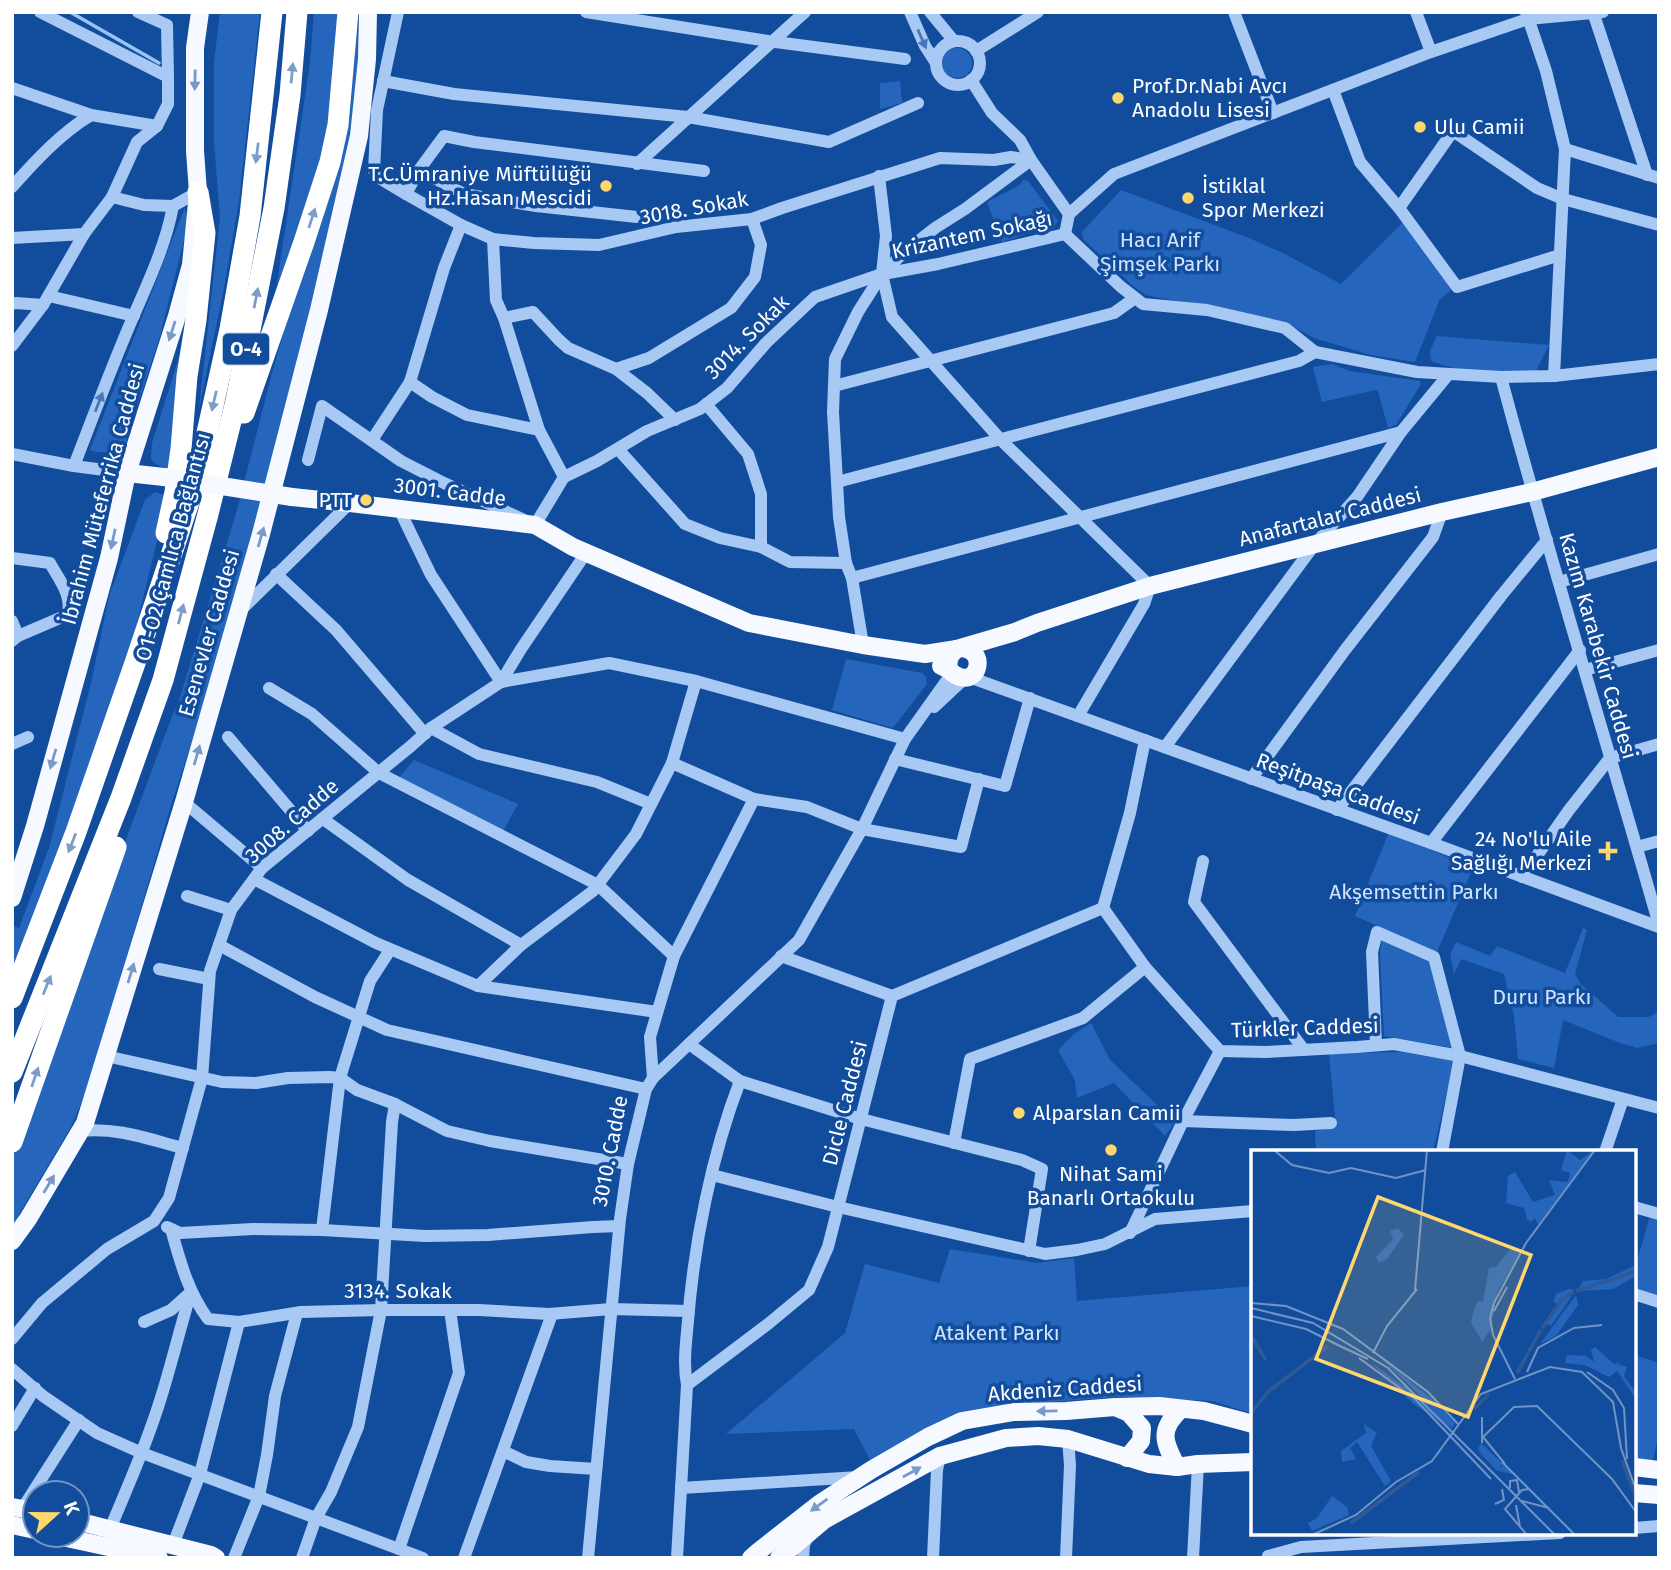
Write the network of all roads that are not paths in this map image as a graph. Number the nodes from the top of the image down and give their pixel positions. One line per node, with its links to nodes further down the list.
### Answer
1 (40, 12): 26 (street)
2 (138, 12): 19 (street)
3 (200, 12): 44 (main road, İbrahim Müteferrika Caddesi, one-way to 44)
4 (272, 12): 116 (highway, O1-O2 Çamlıca Bağlantısı / O-4, one-way to 116)
5 (297, 12): 94 (highway, O1-O2 Çamlıca Bağlantısı / O-4, one-way to 5)
6 (348, 12): 94 (highway, one-way to 6)
7 (368, 12): 108 (main road, Esenevler Caddesi, one-way to 7)
8 (398, 12): 28 (street)
9 (586, 12): 18 (street)
10 (805, 12): 20 (street)
11 (911, 12): 25 (street, one-way to 25)
12 (930, 12): 21 (street)
13 (1038, 12): 22 (street)
14 (1234, 12): 32 (street)
15 (1416, 12): 23 (street)
16 (1596, 13): 17 (street); 42 (street)
17 (1527, 16): 23 (street); 36 (street)
18 (646, 17): 20 (street)
19 (169, 18): 26 (street)
20 (773, 41): 24 (street); 34 (street)
21 (954, 41): 22 (street); 25 (street)
22 (976, 51): 27 (street)
23 (1431, 52): 30 (street)
24 (905, 59)
25 (936, 64): 27 (street)
26 (168, 78): 35 (street)
27 (971, 80): 37 (street)
28 (383, 81): 34 (street); 45 (street, 3018. Sokak)
29 (12, 88): 33 (street)
30 (1333, 90): 32 (street); 49 (street)
31 (918, 103): 34 (street)
32 (1273, 113): 50 (street)
33 (92, 115): 35 (street); 43 (street)
34 (688, 117): 38 (street)
35 (157, 126): 46 (street)
36 (1565, 149): 42 (street); 47 (street)
37 (1031, 160): 41 (street, 3018. Sokak); 50 (street); 60 (street, 3014. Sokak)
38 (637, 164): 39 (street); 40 (street)
39 (419, 170): 45 (street); 51 (street)
40 (704, 171)
41 (879, 176): 52 (street, 3018. Sokak); 60 (street)
42 (1653, 176)
43 (12, 187)
44 (198, 192): 48 (street); 87 (main road, İbrahim Müteferrika Caddesi, one-way to 87); 116 (highway)
45 (406, 194): 53 (street, 3018. Sokak)
46 (112, 197): 48 (street); 55 (street)
47 (1563, 199): 49 (street); 54 (street); 59 (street)
48 (173, 206): 64 (street)
49 (1399, 208): 59 (street)
50 (1069, 214): 56 (street)
51 (636, 217)
52 (752, 219): 58 (street, 3018. Sokak); 70 (street)
53 (461, 225): 58 (street, 3018. Sokak); 74 (street)
54 (1659, 225)
55 (84, 234): 57 (street); 62 (street)
56 (1065, 234): 60 (street, Krizantem Sokağı); 61 (street, Krizantem Sokağı)
57 (12, 239)
58 (493, 239): 65 (street)
59 (1560, 255): 72 (street)
60 (882, 274): 68 (street); 75 (street); 76 (street, 3014. Sokak)
61 (1135, 298): 67 (street, Krizantem Sokağı); 68 (street)
62 (46, 301): 63 (street); 64 (street); 66 (street)
63 (12, 304)
64 (134, 316): 86 (street, one-way to 64)
65 (504, 318): 70 (street); 78 (street)
66 (12, 346)
67 (1315, 352): 71 (street, Krizantem Sokağı); 80 (street)
68 (931, 361): 75 (street); 80 (street)
69 (1659, 364): 72 (street, Krizantem Sokağı)
70 (616, 369): 77 (street)
71 (1448, 375): 73 (street, Krizantem Sokağı); 79 (street)
72 (1554, 376): 73 (street, Krizantem Sokağı)
73 (1501, 377): 90 (street, Kazım Karabekir Caddesi)
74 (410, 382): 78 (street); 81 (street)
75 (834, 386): 89 (street)
76 (706, 404): 77 (street, 3014. Sokak); 99 (street)
77 (675, 420): 82 (street, 3014. Sokak)
78 (539, 430): 88 (street)
79 (1401, 432): 95 (street); 98 (street)
80 (1000, 439): 89 (street); 95 (street)
81 (372, 440): 85 (street); 96 (street)
82 (618, 449): 88 (street, 3014. Sokak); 99 (street)
83 (12, 454): 86 (street, 3001. Cadde)
84 (1659, 457): 90 (main road, Anafartalar Caddesi)
85 (308, 460)
86 (74, 466): 87 (street, 3001. Cadde)
87 (127, 473): 91 (main road, 3001. Cadde, bridge); 156 (main road, İbrahim Müteferrika Caddesi, one-way to 156)
88 (564, 477): 96 (street)
89 (837, 482): 103 (street)
90 (1532, 492): 93 (main road, Anafartalar Caddesi); 97 (street, Kazım Karabekir Caddesi)
91 (351, 503): 92 (main road, 3001. Cadde); 104 (street)
92 (399, 509): 96 (main road, 3001. Cadde); 121 (street)
93 (1442, 512): 98 (main road, Anafartalar Caddesi); 138 (street)
94 (208, 514): 119 (highway, O1-O2 Çamlıca Bağlantısı / O-4, one-way to 94)
95 (1080, 517): 105 (street); 107 (street)
96 (536, 525): 100 (main road, 3001. Cadde)
97 (1547, 540): 106 (street, Kazım Karabekir Caddesi); 142 (street)
98 (1315, 544): 107 (main road, Anafartalar Caddesi); 132 (street)
99 (761, 547): 103 (street)
100 (586, 553): 112 (main road, 3001. Cadde); 121 (street, 3008. Cadde)
101 (1659, 554): 106 (street)
102 (12, 558): 111 (street)
103 (846, 563): 105 (street)
104 (276, 574): 108 (street); 125 (street)
105 (852, 578): 112 (street)
106 (1559, 582): 114 (street, Kazım Karabekir Caddesi)
107 (1150, 586): 110 (main road, Anafartalar Caddesi); 124 (street)
108 (238, 613): 140 (main road, Esenevler Caddesi, one-way to 108)
109 (12, 621): 111 (street)
110 (1015, 632): 113 (main road, Anafartalar Caddesi); 118 (main road, Anafartalar Caddesi)
111 (15, 638)
112 (863, 645): 113 (main road); 118 (main road)
113 (960, 648): 118 (main road); 118 (main road, 3010. Cadde)
114 (1580, 650): 117 (street, Kazım Karabekir Caddesi); 147 (street)
115 (1659, 650): 117 (street)
116 (135, 663): 154 (highway, O1-O2 Çamlıca Bağlantısı / O-4, one-way to 154)
117 (1584, 670): 133 (street, Kazım Karabekir Caddesi)
118 (965, 671): 123 (street, Reşitpaşa Caddesi); 128 (street, 3010. Cadde)
119 (163, 680): 180 (highway, O1-O2 Çamlıca Bağlantısı / O-4, one-way to 119); 192 (highway, one-way to 119)
120 (696, 681): 121 (street); 128 (street); 135 (street)
121 (501, 682): 125 (street, 3008. Cadde)
122 (269, 688): 136 (street)
123 (1030, 698): 124 (street, Reşitpaşa Caddesi); 137 (street)
124 (1078, 716): 129 (street, Reşitpaşa Caddesi)
125 (428, 731): 136 (street, 3008. Cadde); 141 (street)
126 (28, 737): 130 (street)
127 (228, 737): 145 (street)
128 (905, 739): 134 (street, 3010. Cadde)
129 (1145, 740): 132 (street, Reşitpaşa Caddesi); 157 (street)
130 (12, 744)
131 (1659, 744): 133 (street)
132 (1165, 747): 138 (street, Reşitpaşa Caddesi)
133 (1610, 758): 148 (street, Kazım Karabekir Caddesi); 151 (street)
134 (895, 759): 137 (street); 144 (street, 3010. Cadde)
135 (672, 763): 139 (street); 141 (street)
136 (379, 773): 143 (street, 3008. Cadde); 153 (street)
137 (979, 779): 144 (street)
138 (1251, 779): 142 (street, Reşitpaşa Caddesi)
139 (754, 799): 144 (street); 163 (street)
140 (184, 802): 150 (street); 178 (main road, Esenevler Caddesi, one-way to 140)
141 (651, 804): 153 (street)
142 (1337, 810): 147 (street, Reşitpaşa Caddesi)
143 (323, 819): 145 (street, 3008. Cadde); 161 (street)
144 (862, 829): 164 (street, 3010. Cadde)
145 (308, 831): 150 (street, 3008. Cadde)
146 (1659, 841): 148 (street)
147 (1431, 843): 151 (street, Reşitpaşa Caddesi)
148 (1637, 847): 159 (street, Kazım Karabekir Caddesi)
149 (1203, 861): 176 (street)
150 (262, 868): 152 (street, 3008. Cadde)
151 (1522, 877): 159 (street, Reşitpaşa Caddesi)
152 (254, 880): 158 (street, 3008. Cadde); 162 (street)
153 (598, 885): 161 (street); 163 (street)
154 (53, 892): 165 (highway); 171 (highway, O1-O2 Çamlıca Bağlantısı / O-4)
155 (187, 896): 158 (street)
156 (12, 898)
157 (1104, 908): 166 (street, Türkler Caddesi); 170 (street)
158 (231, 910): 160 (street, 3008. Cadde)
159 (1659, 926)
160 (219, 945): 168 (street, 3008. Cadde); 173 (street)
161 (521, 945): 169 (street)
162 (390, 950): 169 (street); 173 (street)
163 (674, 956): 172 (street)
164 (781, 956): 170 (street); 174 (street, 3010. Cadde)
165 (12, 963)
166 (1145, 967): 177 (street, Türkler Caddesi); 193 (street)
167 (159, 969): 168 (street)
168 (209, 979): 181 (street, 3008. Cadde)
169 (478, 986): 172 (street)
170 (892, 996): 188 (street, Dicle Caddesi)
171 (12, 998)
172 (657, 1012): 184 (street)
173 (358, 1017): 182 (street); 184 (street)
174 (689, 1044): 183 (street); 184 (street, 3010. Cadde)
175 (1376, 1045): 176 (street, Türkler Caddesi); 179 (street, Türkler Caddesi); 179 (street)
176 (1304, 1050): 177 (street, Türkler Caddesi)
177 (1220, 1051): 189 (street)
178 (106, 1056): 181 (street); 191 (main road, Esenevler Caddesi)
179 (1460, 1056): 185 (street, Türkler Caddesi); 195 (street)
180 (12, 1072)
181 (202, 1078): 182 (street); 194 (street, 3008. Cadde)
182 (340, 1078): 186 (street); 206 (street)
183 (740, 1080): 188 (street); 198 (street)
184 (650, 1084): 197 (street, 3010. Cadde)
185 (1623, 1099): 187 (street, Türkler Caddesi); 196 (street)
186 (395, 1104): 197 (street); 208 (street)
187 (1659, 1108)
188 (860, 1119): 193 (street); 199 (street, Dicle Caddesi)
189 (1183, 1121): 190 (street); 207 (street)
190 (1331, 1123)
191 (80, 1131): 194 (street); 209 (main road, Esenevler Caddesi, one-way to 191)
192 (12, 1142)
193 (954, 1143): 210 (street)
194 (183, 1148): 203 (street, 3008. Cadde)
195 (1442, 1150)
196 (1606, 1150)
197 (628, 1164): 204 (street, 3010. Cadde)
198 (712, 1175): 199 (street); 217 (street)
199 (838, 1207): 210 (street); 224 (street, Dicle Caddesi)
200 (1636, 1208): 202 (street)
201 (1251, 1211): 207 (street)
202 (1659, 1214)
203 (154, 1221): 205 (street); 222 (street, 3008. Cadde)
204 (619, 1226): 208 (street); 214 (street, 3010. Cadde)
205 (171, 1229): 206 (street); 211 (street, 3134. Sokak)
206 (321, 1230): 208 (street)
207 (1130, 1233): 210 (street)
208 (384, 1234): 215 (street)
209 (12, 1241)
210 (1029, 1251)
211 (191, 1292): 220 (street); 221 (street, 3134. Sokak); 233 (street)
212 (1636, 1295): 213 (street)
213 (1659, 1302)
214 (611, 1309): 217 (street, 3134. Sokak); 219 (street, 3134. Sokak); 240 (street, 3010. Cadde)
215 (381, 1310): 216 (street, 3134. Sokak); 218 (street, 3134. Sokak); 249 (street)
216 (450, 1310): 219 (street, 3134. Sokak); 258 (street)
217 (689, 1311): 224 (street)
218 (297, 1313): 221 (street, 3134. Sokak); 248 (street)
219 (552, 1314): 232 (street)
220 (144, 1322)
221 (240, 1322): 242 (street)
222 (12, 1339)
223 (12, 1369): 225 (street)
224 (687, 1385): 245 (street)
225 (35, 1388): 228 (street); 230 (street)
226 (1115, 1407): 227 (main road, Akdeniz Caddesi); 235 (main road); 243 (main road, Akdeniz Caddesi, one-way to 243)
227 (1181, 1409): 229 (main road, Akdeniz Caddesi); 238 (main road)
228 (79, 1420): 233 (street); 244 (street)
229 (1251, 1423)
230 (12, 1426)
231 (1068, 1439): 234 (main road); 235 (main road); 272 (street)
232 (503, 1451): 240 (street); 265 (street)
233 (142, 1453): 242 (street); 253 (street)
234 (940, 1456): 254 (main road, one-way to 234); 271 (street)
235 (1127, 1458): 238 (main road)
236 (1251, 1462): 237 (main road)
237 (1198, 1464): 238 (main road); 273 (street)
238 (1177, 1467)
239 (1636, 1467): 241 (main road)
240 (596, 1469): 266 (street, 3010. Cadde)
241 (1659, 1470)
242 (200, 1474): 248 (street); 257 (street)
243 (859, 1477): 245 (street); 268 (main road, Akdeniz Caddesi, one-way to 268)
244 (42, 1479)
245 (681, 1488): 267 (street)
246 (1636, 1493): 247 (main road)
247 (1659, 1495)
248 (258, 1496): 249 (street); 262 (street)
249 (316, 1518): 258 (street); 263 (street)
250 (91, 1524): 253 (main road)
251 (1659, 1526): 252 (street)
252 (1636, 1528)
253 (110, 1529): 257 (main road)
254 (811, 1530): 269 (main road); 270 (street)
255 (1520, 1535): 259 (street)
256 (91, 1543): 260 (main road)
257 (173, 1545): 261 (main road)
258 (399, 1549): 264 (street)
259 (1268, 1557)
260 (159, 1558)
261 (216, 1558)
262 (234, 1558)
263 (302, 1558)
264 (423, 1558)
265 (464, 1558)
266 (588, 1558)
267 (677, 1558)
268 (751, 1558)
269 (779, 1558)
270 (803, 1558)
271 (933, 1558)
272 (1066, 1558)
273 (1193, 1558)

